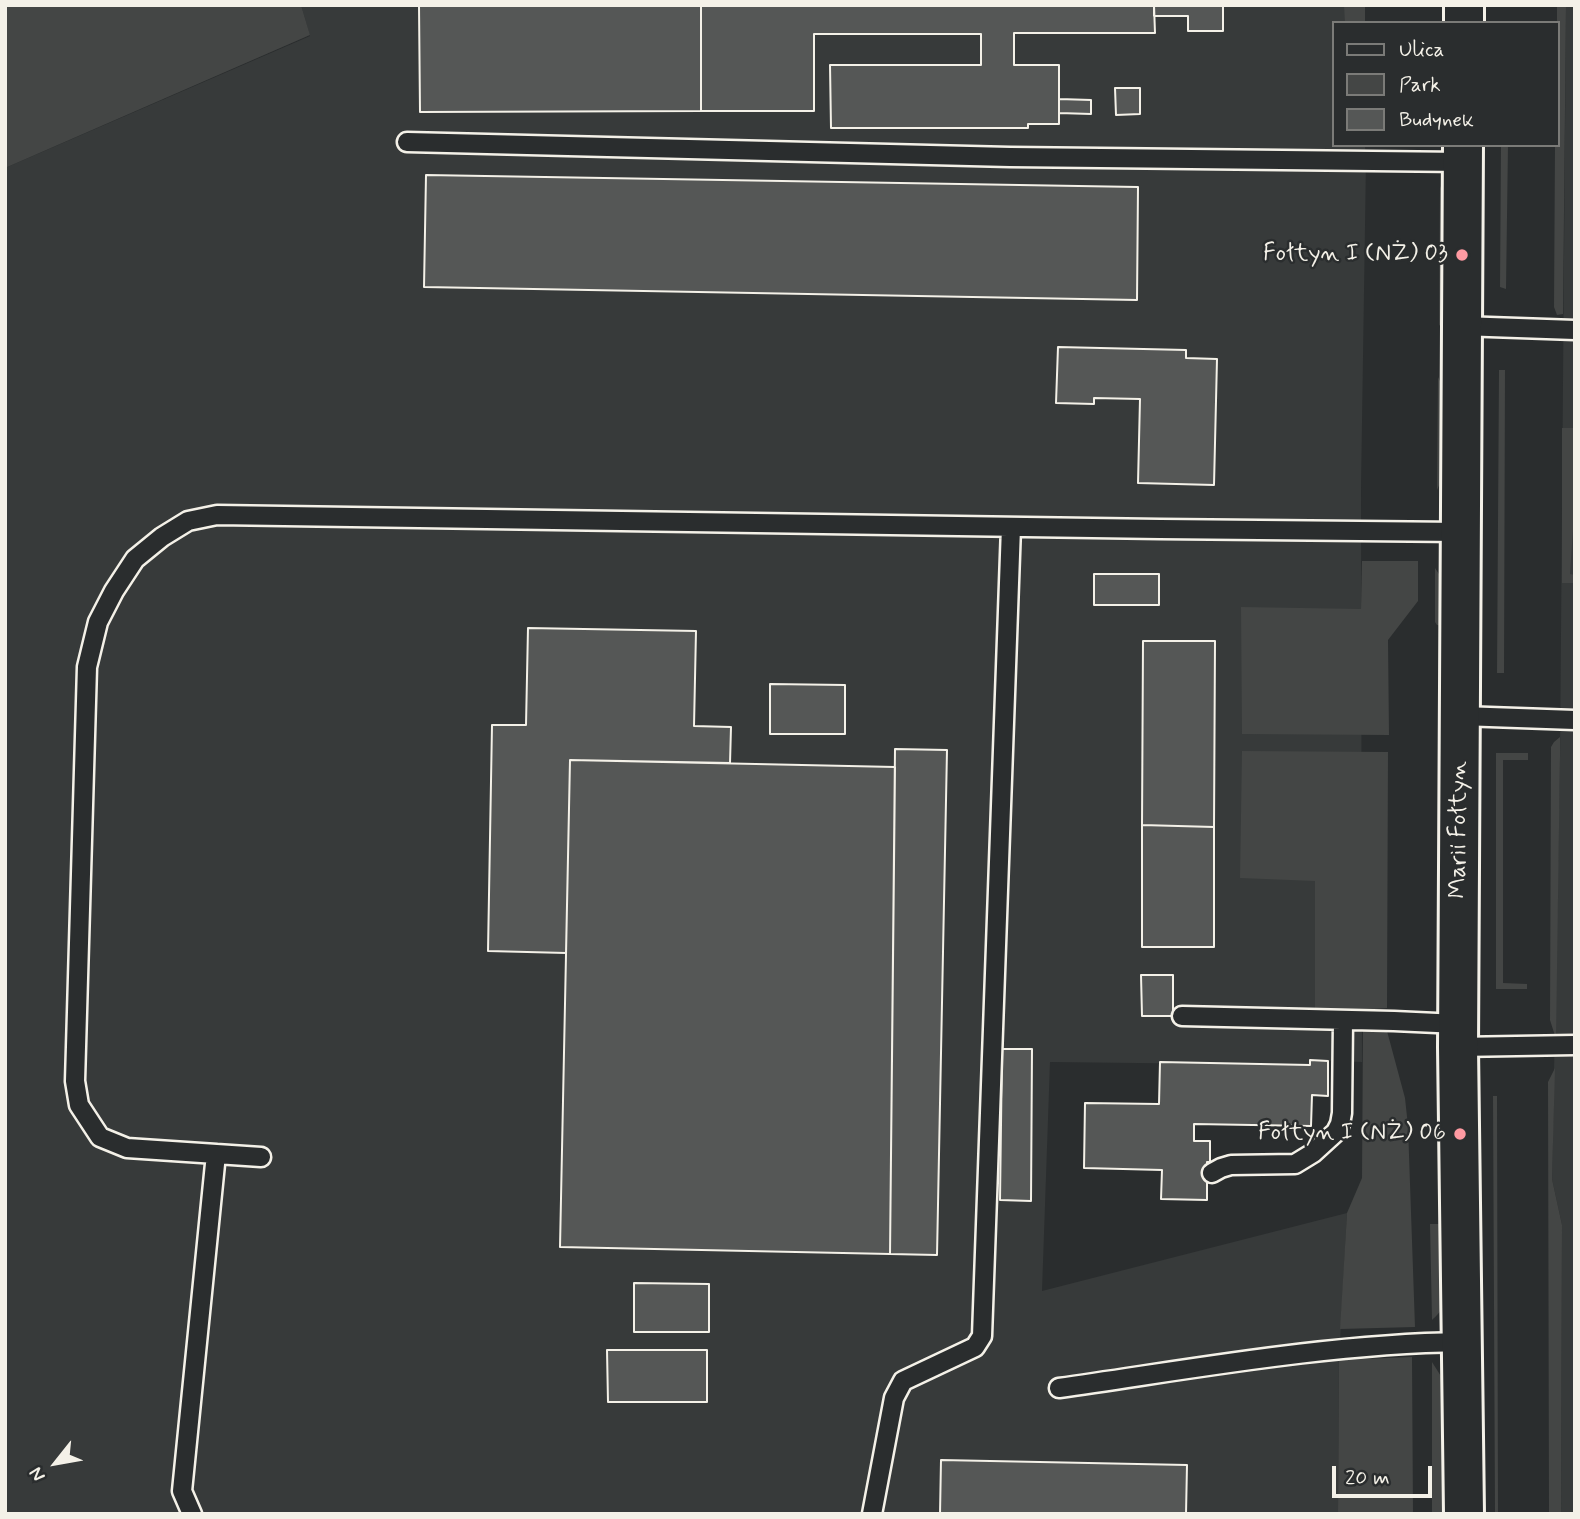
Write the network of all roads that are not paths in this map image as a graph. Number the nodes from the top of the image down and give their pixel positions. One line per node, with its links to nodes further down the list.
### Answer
1 (407, 142): 2 (lane)
2 (1463, 154): 3 (street, Marii Fołtyn)
3 (1461, 326): 4 (lane); 6 (street, Marii Fołtyn)
4 (1575, 330)
5 (1012, 527): 6 (lane); 13 (lane); 19 (lane)
6 (1460, 531): 7 (street, Marii Fołtyn)
7 (1461, 716): 8 (lane); 11 (street, Marii Fołtyn)
8 (1575, 720)
9 (1182, 1016): 10 (lane)
10 (1343, 1021): 11 (lane); 15 (lane)
11 (1458, 1035): 12 (lane); 16 (street, Marii Fołtyn)
12 (1575, 1045)
13 (216, 1154): 14 (lane); 18 (lane)
14 (261, 1157)
15 (1212, 1173)
16 (1462, 1342): 17 (lane); 20 (street, Marii Fołtyn)
17 (1059, 1388)
18 (192, 1514)
19 (872, 1514)
20 (1464, 1514)

